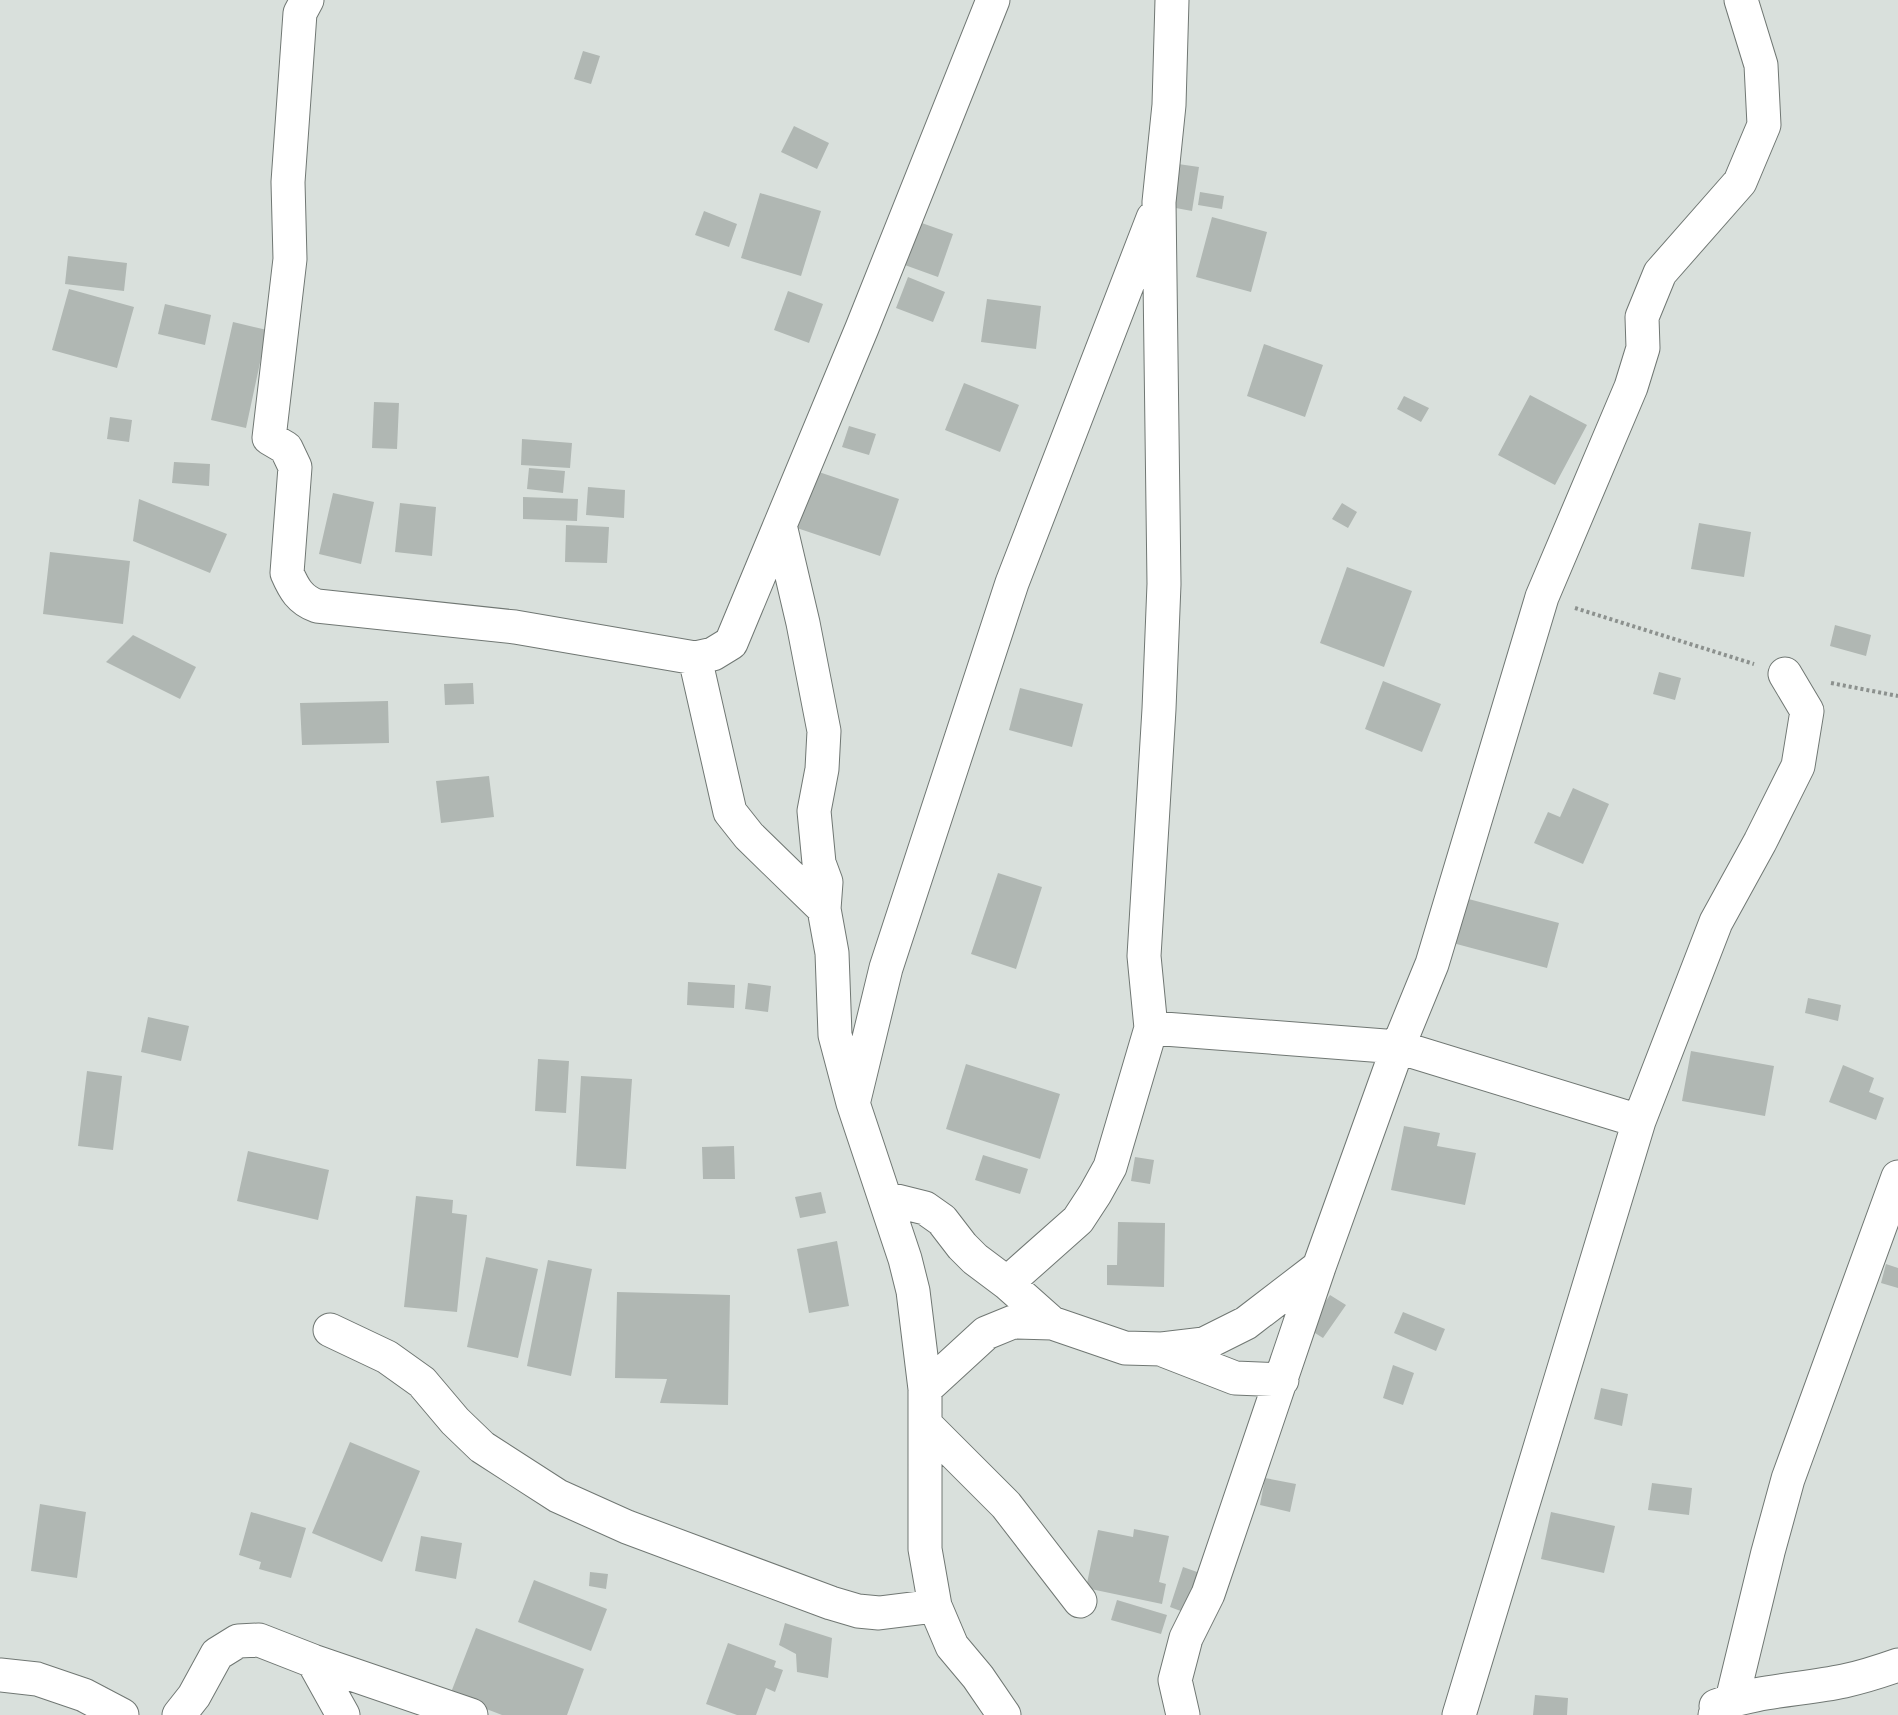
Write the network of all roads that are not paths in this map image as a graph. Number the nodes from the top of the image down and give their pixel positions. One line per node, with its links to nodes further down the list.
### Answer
1 (306, 0): 7 (street)
2 (993, 0): 6 (street)
3 (1172, 0): 5 (street)
4 (1741, 0): 11 (street)
5 (1159, 202): 10 (street); 12 (street)
6 (780, 525): 7 (street); 9 (street)
7 (695, 658): 9 (street)
8 (1785, 674): 13 (street)
9 (824, 909): 12 (street)
10 (1151, 1028): 11 (street); 17 (street)
11 (1398, 1047): 13 (street); 16 (street)
12 (853, 1103): 15 (street)
13 (1639, 1121): 36 (street)
14 (1898, 1177): 29 (street)
15 (885, 1198): 17 (street); 22 (street)
16 (1319, 1267): 20 (street); 21 (street)
17 (1007, 1283): 18 (street)
18 (1052, 1323): 20 (street); 22 (street)
19 (330, 1330): 25 (street)
20 (1162, 1349): 21 (street)
21 (1282, 1380): 35 (street)
22 (925, 1389): 23 (street)
23 (925, 1424): 24 (street); 25 (street)
24 (1080, 1601)
25 (935, 1606): 34 (street)
26 (313, 1661): 30 (street); 32 (street); 33 (street)
27 (1898, 1665): 29 (street)
28 (0, 1675): 31 (street)
29 (1724, 1708): 37 (street)
30 (193, 1709)
31 (122, 1715)
32 (343, 1715)
33 (471, 1715)
34 (1004, 1715)
35 (1184, 1715)
36 (1459, 1715)
37 (1693, 1715)

